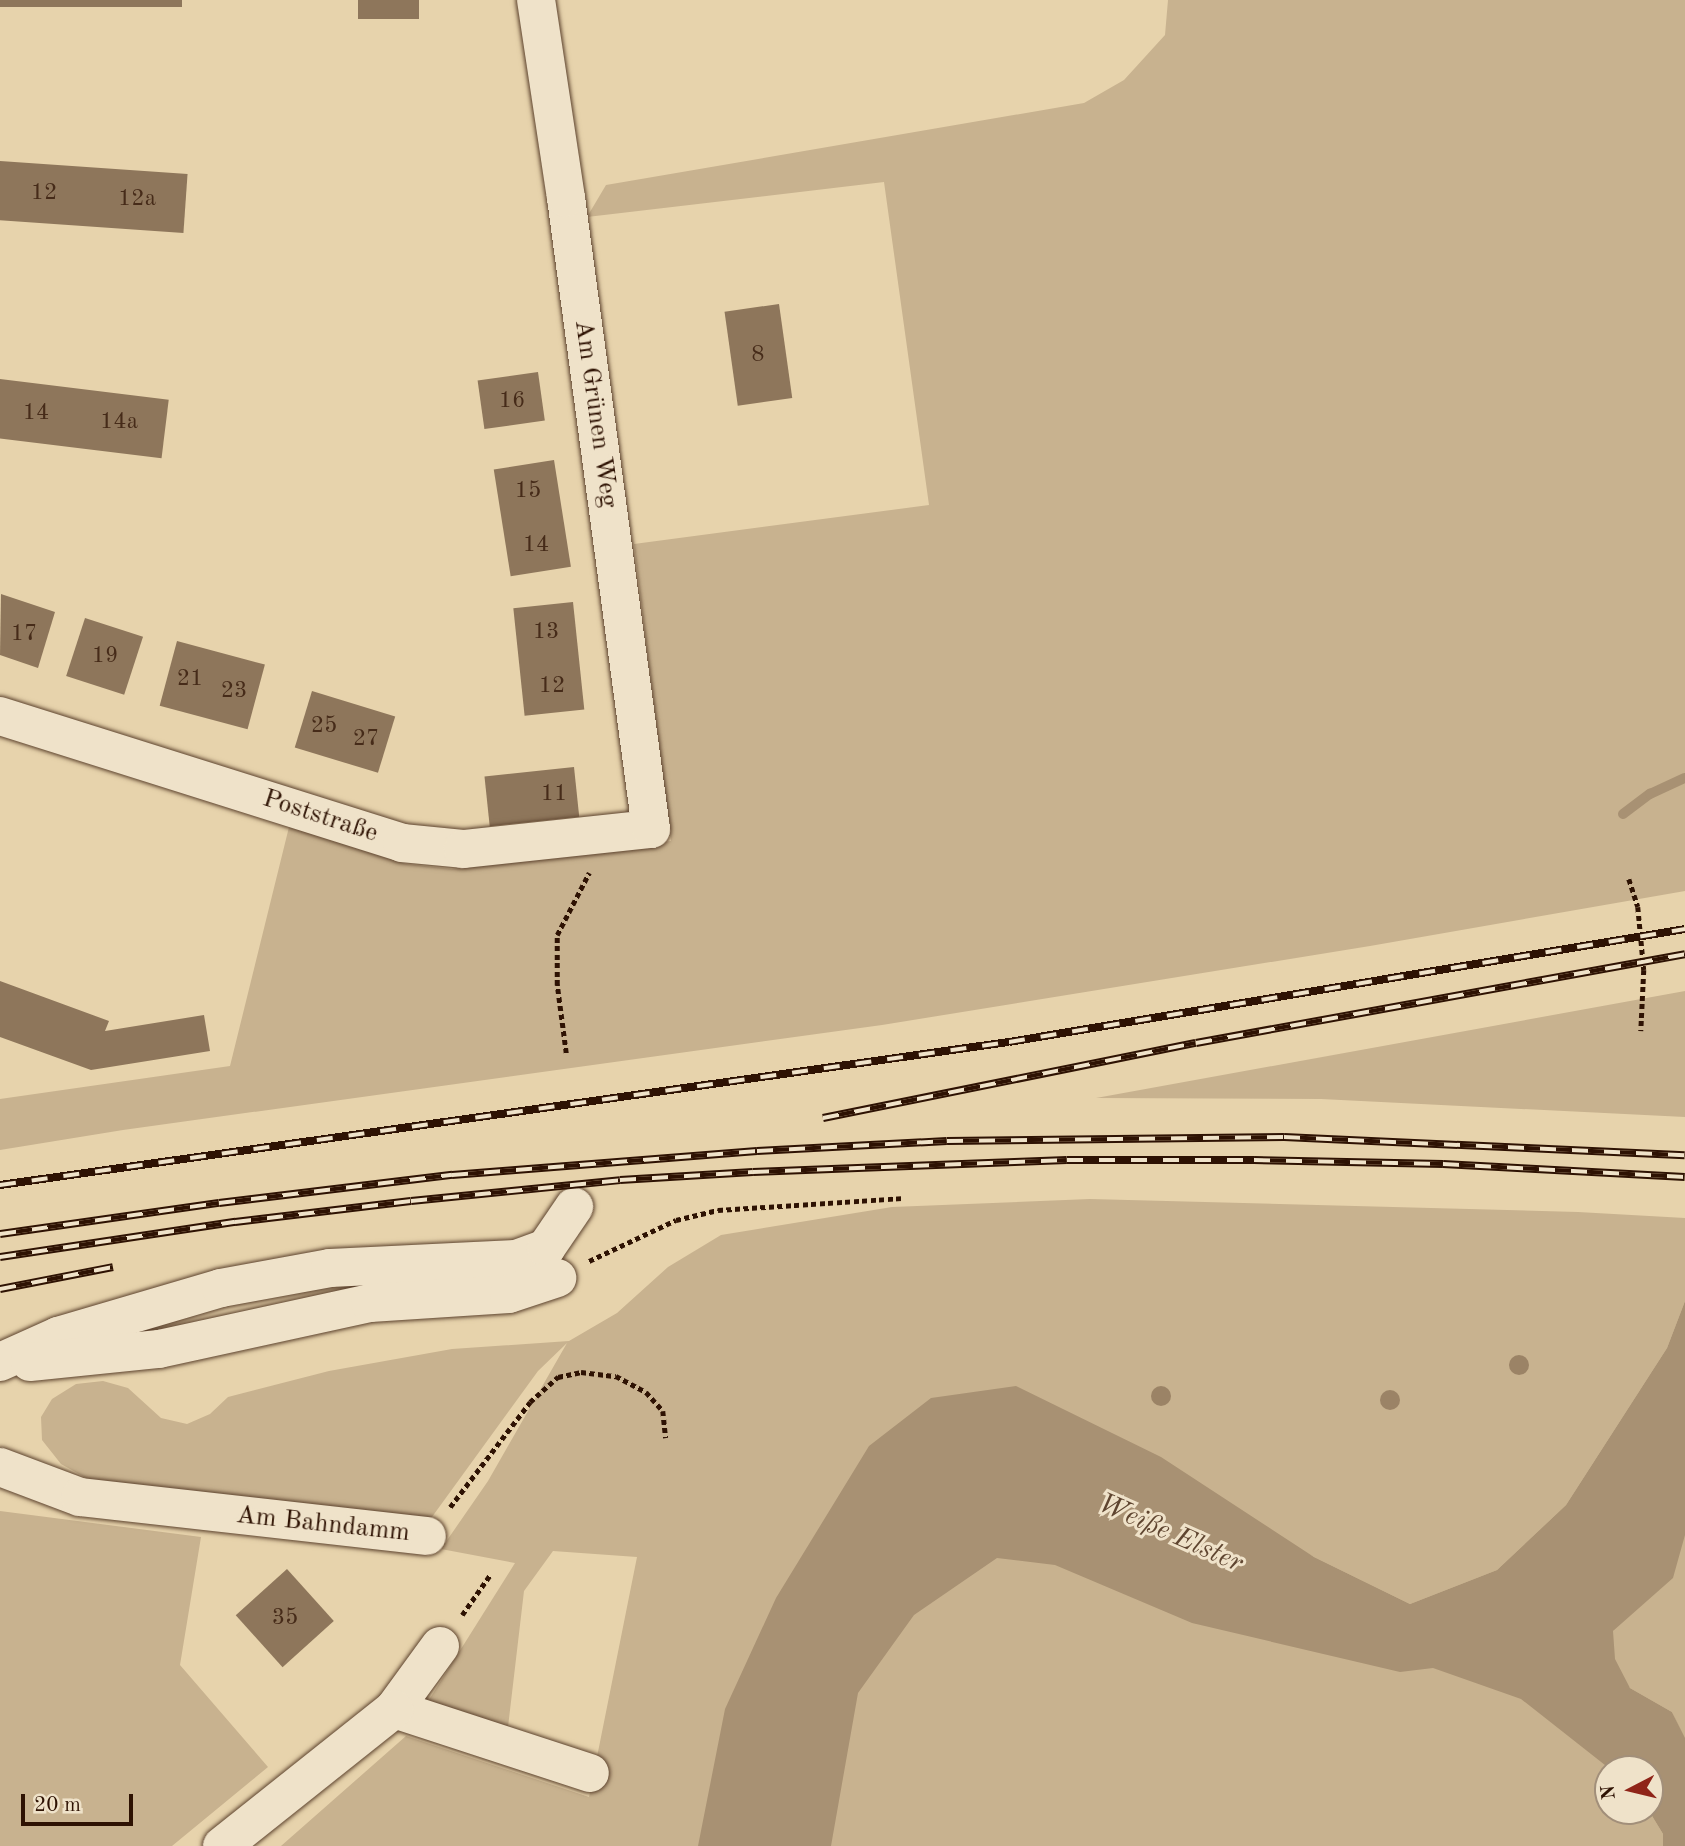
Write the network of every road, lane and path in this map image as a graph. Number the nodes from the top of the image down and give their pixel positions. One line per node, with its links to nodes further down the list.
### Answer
1 (536, 0): 3 (street, Am Grünen Weg)
2 (0, 716): 4 (street, Poststraße)
3 (651, 829): 4 (street, Poststraße)
4 (594, 835): 7 (path)
5 (1629, 879): 6 (path)
6 (1641, 1031)
7 (566, 1053)
8 (902, 1198): 10 (path)
9 (574, 1207): 11 (street)
10 (557, 1278): 11 (street)
11 (0, 1363)
12 (666, 1438): 14 (path, Am Bahndamm)
13 (0, 1467): 14 (street, Am Bahndamm)
14 (427, 1536)
15 (490, 1576): 16 (path)
16 (440, 1646): 17 (street)
17 (394, 1709): 18 (street); 19 (street)
18 (590, 1773)
19 (222, 1846)

